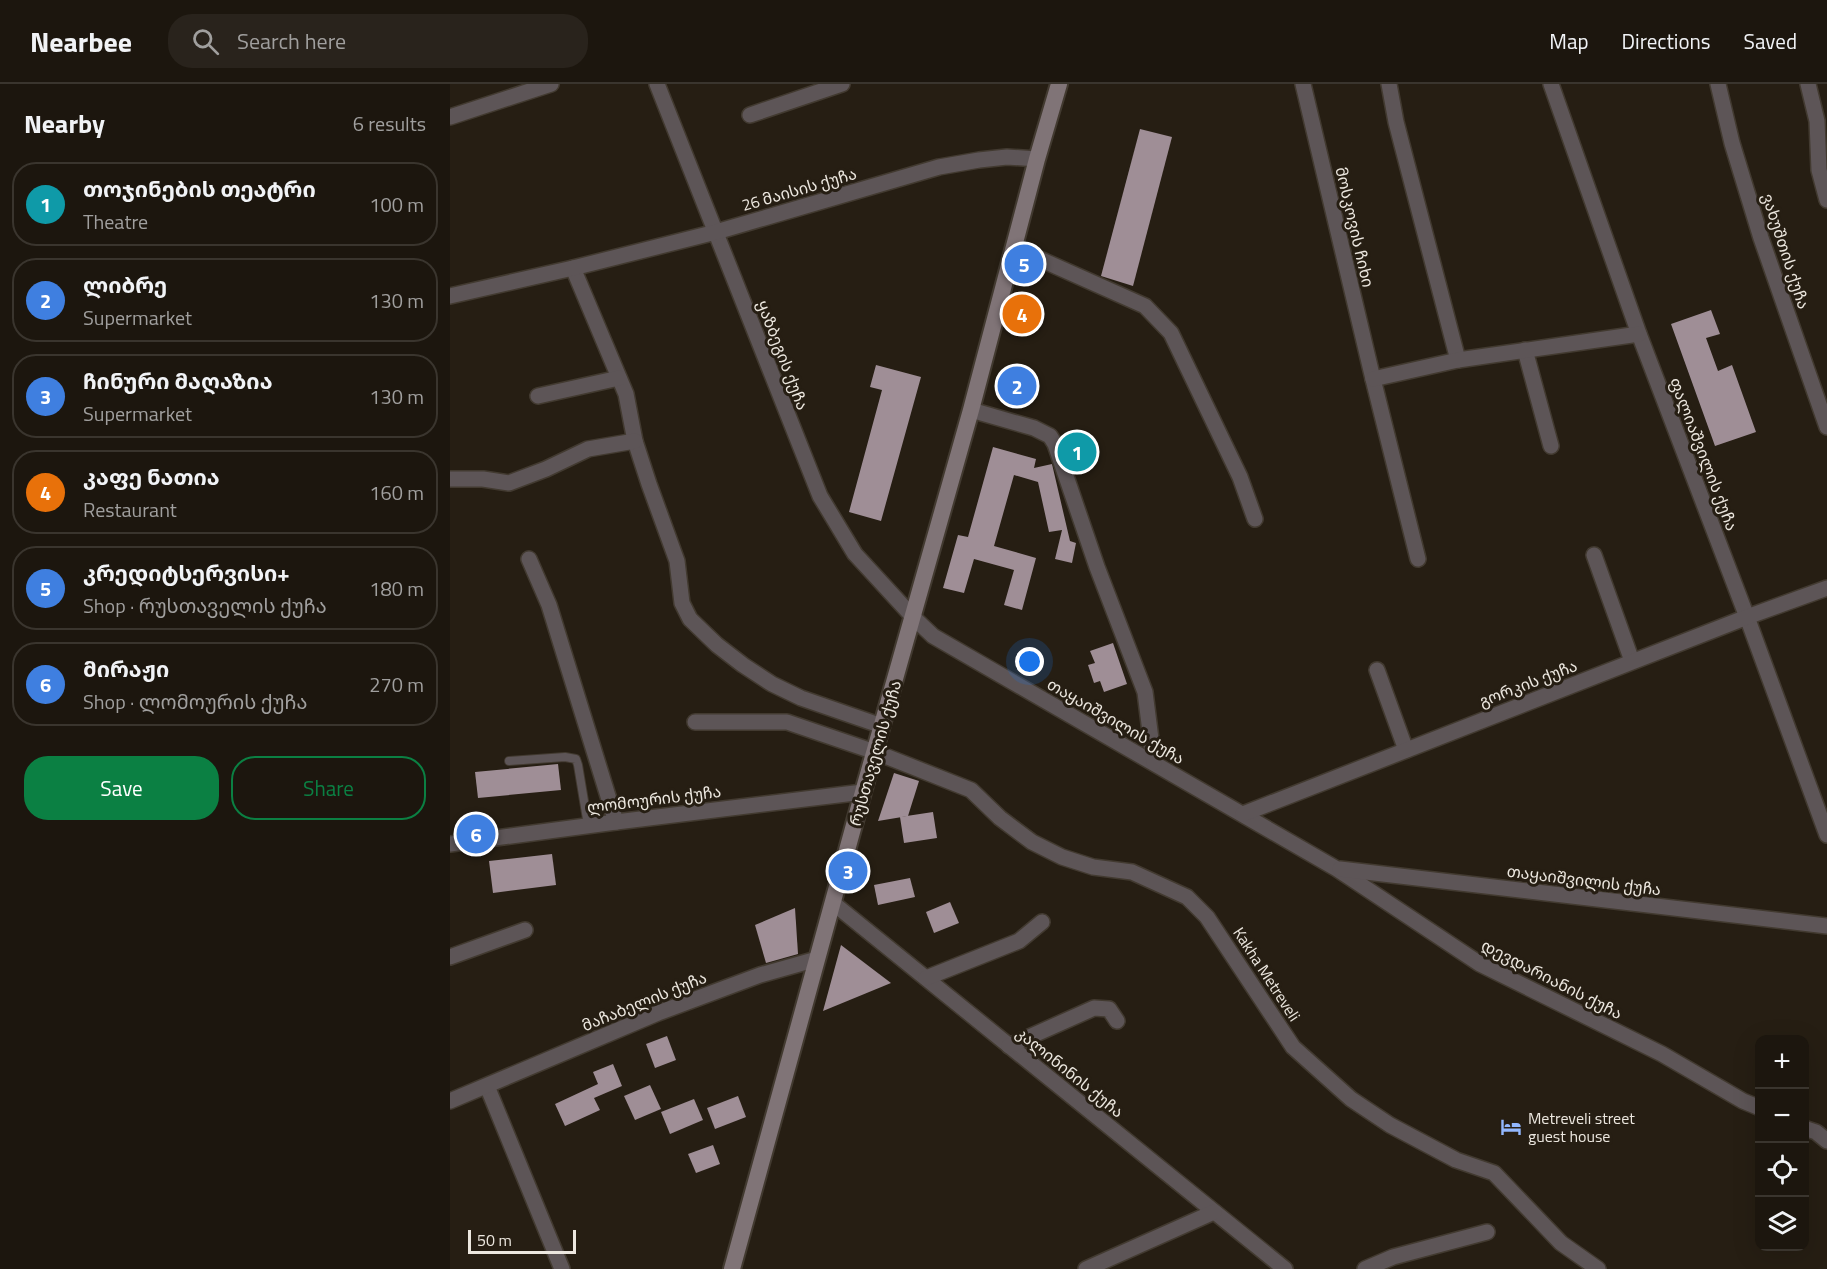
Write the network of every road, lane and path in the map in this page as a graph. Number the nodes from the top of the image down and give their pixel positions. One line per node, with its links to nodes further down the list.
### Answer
1 (552, 84): 11 (street)
2 (657, 84): 14 (street, ყაზბეგის ქუჩა)
3 (842, 84): 10 (street)
4 (1059, 84): 12 (main road, რუსთაველის ქუჩა)
5 (1303, 84): 22 (street, მოსკოვის ჩიხი)
6 (1389, 84): 20 (street)
7 (1551, 84): 18 (street, ფალიაშვილის ქუჩა)
8 (1718, 84): 25 (street, ვახუშთის ქუჩა)
9 (1808, 84): 13 (street)
10 (750, 115)
11 (450, 117)
12 (1037, 159): 14 (street, 26 მაისის ქუჩა); 15 (main road, რუსთაველის ქუჩა)
13 (1827, 201)
14 (716, 232): 16 (street, 26 მაისის ქუჩა); 35 (street, ყაზბეგის ქუჩა)
15 (1015, 248): 24 (main road, რუსთაველის ქუჩა); 29 (street)
16 (573, 268): 17 (street, 26 მაისის ქუჩა); 21 (street)
17 (450, 296)
18 (1639, 334): 19 (street); 34 (street, ფალიაშვილის ქუჩა)
19 (1525, 350): 20 (street); 27 (street)
20 (1458, 360): 22 (street)
21 (620, 378): 23 (street); 26 (street)
22 (1373, 379): 32 (street, მოსკოვის ჩიხი)
23 (538, 396)
24 (971, 410): 35 (main road, რუსთაველის ქუჩა); 43 (street)
25 (1827, 427)
26 (635, 441): 28 (street); 39 (street)
27 (1551, 446)
28 (450, 479)
29 (1255, 519)
30 (1594, 555): 36 (street)
31 (529, 559): 46 (street)
32 (1418, 559)
33 (1827, 588): 34 (street, გორკის ქუჩა)
34 (1747, 616): 36 (street, გორკის ქუჩა); 48 (street, ფალიაშვილის ქუჩა)
35 (913, 618): 39 (main road, რუსთაველის ქუჩა); 43 (street, თაყაიშვილის ქუჩა)
36 (1632, 662): 40 (street, გორკის ქუჩა)
37 (1377, 670): 40 (street)
38 (695, 722): 41 (street, Kakha Metreveli)
39 (882, 726): 41 (main road, რუსთაველის ქუჩა)
40 (1406, 750): 45 (street, გორკის ქუჩა)
41 (875, 752): 44 (main road, რუსთაველის ქუჩა); 72 (street, Kakha Metreveli)
42 (509, 761): 47 (lane)
43 (1154, 763): 45 (street, თაყაიშვილის ქუჩა)
44 (863, 792): 46 (street, ლომოურის ქუჩა); 51 (main road, რუსთაველის ქუჩა)
45 (1243, 814): 50 (street, დევდარიანის ქუჩა)
46 (616, 822): 47 (street, ლომოურის ქუჩა)
47 (588, 825): 49 (street, ლომოურის ქუჩა)
48 (1827, 835)
49 (450, 844)
50 (1337, 869): 53 (street, თაყაიშვილის ქუჩა); 62 (street, დევდარიანის ქუჩა)
51 (833, 903): 56 (main road, რუსთაველის ქუჩა); 57 (street, კალინინის ქუჩა)
52 (1042, 922): 57 (street)
53 (1827, 926)
54 (525, 930): 55 (street)
55 (450, 957)
56 (817, 959): 60 (street, მაჩაბელის ქუჩა); 68 (main road, რუსთაველის ქუჩა)
57 (926, 978): 59 (street, კალინინის ქუჩა)
58 (1117, 1021): 59 (street)
59 (1009, 1046): 65 (street, კალინინის ქუჩა)
60 (487, 1086): 61 (street, მაჩაბელის ქუჩა); 67 (street)
61 (450, 1101)
62 (1755, 1106)
63 (1809, 1130): 64 (street)
64 (1827, 1141)
65 (1214, 1212): 69 (street); 70 (street, კალინინის ქუჩა)
66 (1487, 1232): 71 (street)
67 (562, 1269)
68 (732, 1269)
69 (1086, 1269)
70 (1285, 1269)
71 (1365, 1269)
72 (1598, 1269)

